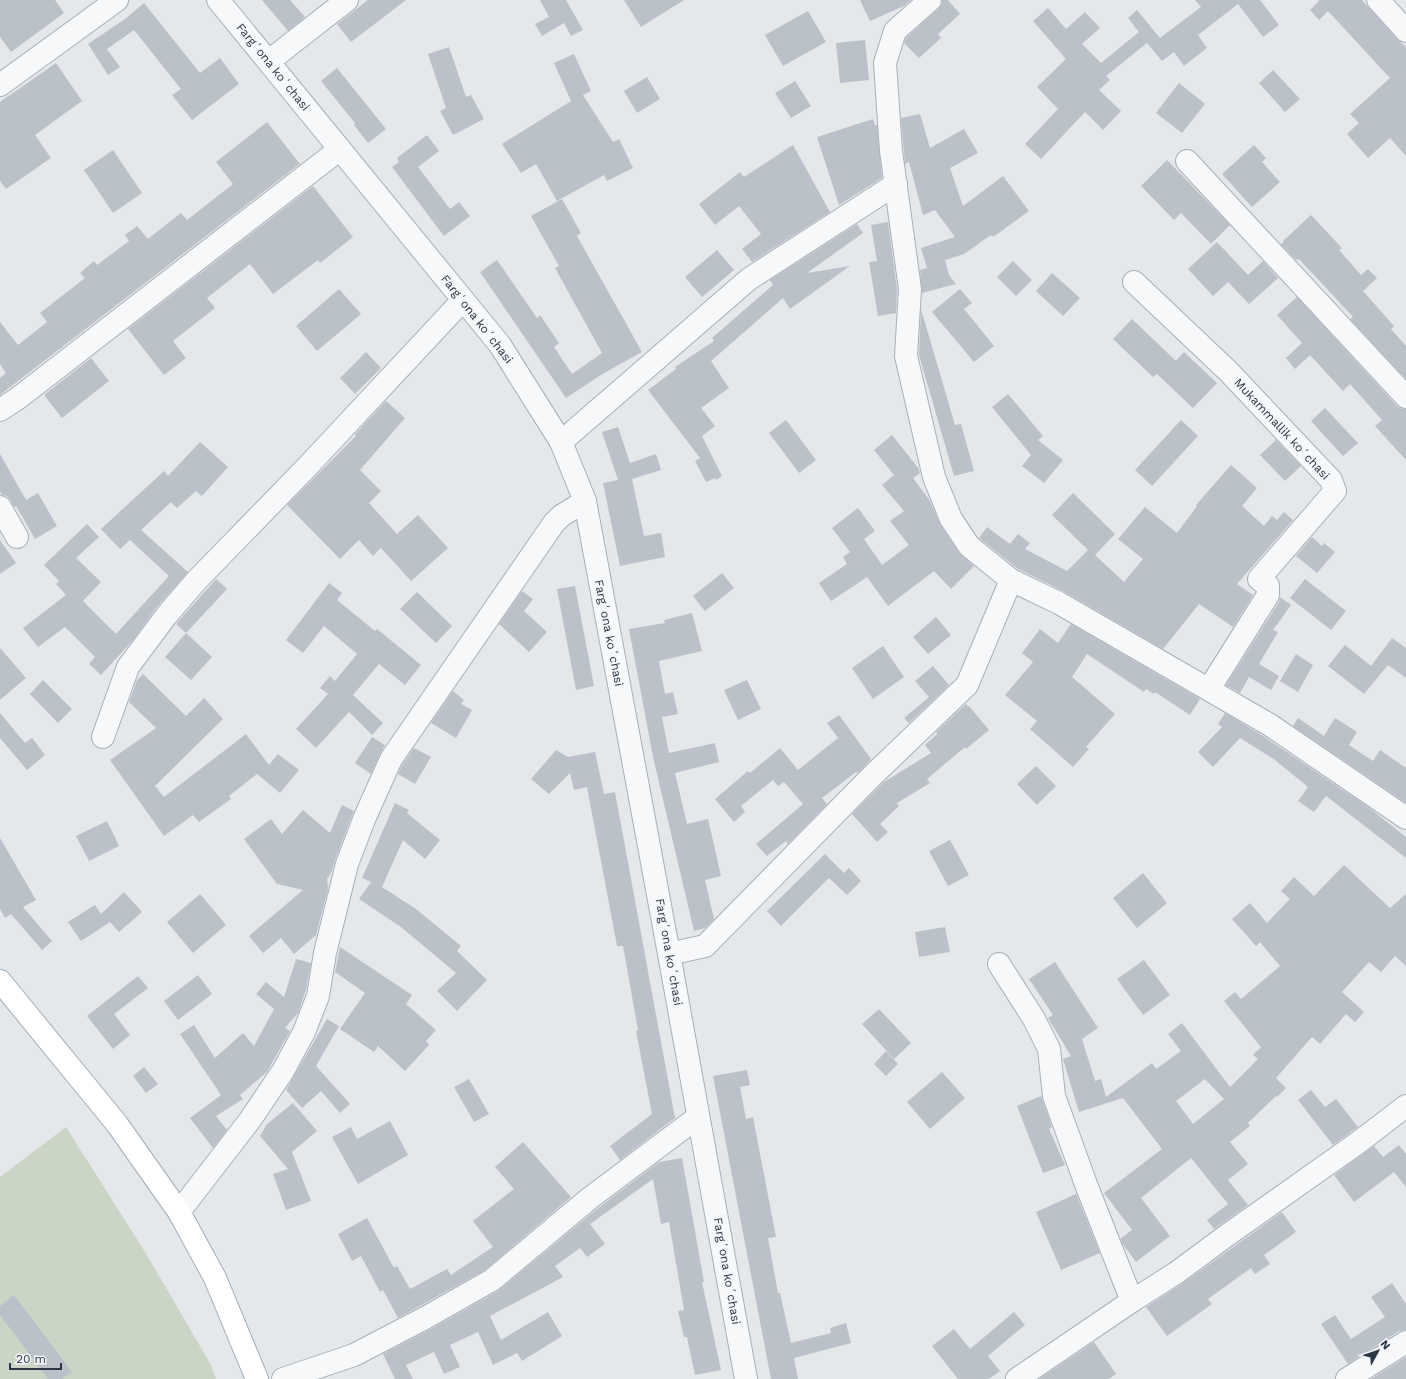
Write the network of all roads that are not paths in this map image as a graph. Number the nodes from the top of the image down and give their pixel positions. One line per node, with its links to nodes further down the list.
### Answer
1 (117, 0): 8 (street)
2 (218, 0): 7 (street, Fargʻona koʻchasi)
3 (347, 0): 7 (street)
4 (930, 0): 11 (street)
5 (1378, 0): 6 (street)
6 (1406, 31)
7 (269, 61): 9 (street, Fargʻona koʻchasi)
8 (0, 85)
9 (340, 149): 13 (street, Fargʻona koʻchasi); 15 (street)
10 (1187, 161): 14 (street)
11 (896, 184): 16 (street); 20 (street)
12 (1134, 282): 21 (street, Mukammallik koʻchasi)
13 (463, 300): 16 (street, Fargʻona koʻchasi); 22 (street)
14 (1406, 397)
15 (0, 410)
16 (561, 442): 17 (street, Fargʻona koʻchasi)
17 (585, 501): 24 (street, Fargʻona koʻchasi); 29 (street)
18 (0, 507): 19 (street)
19 (17, 537)
20 (1011, 580): 21 (street); 24 (street)
21 (1209, 689): 23 (street)
22 (103, 737)
23 (1406, 818)
24 (669, 954): 28 (street, Fargʻona koʻchasi)
25 (999, 964): 30 (street)
26 (0, 981): 29 (main road)
27 (1406, 1106): 30 (street)
28 (698, 1117): 33 (street); 34 (street, Fargʻona koʻchasi)
29 (179, 1212): 32 (main road)
30 (1132, 1301): 35 (street)
31 (1406, 1342): 36 (street)
32 (257, 1379)
33 (282, 1379)
34 (746, 1379)
35 (1017, 1379)
36 (1347, 1379)

